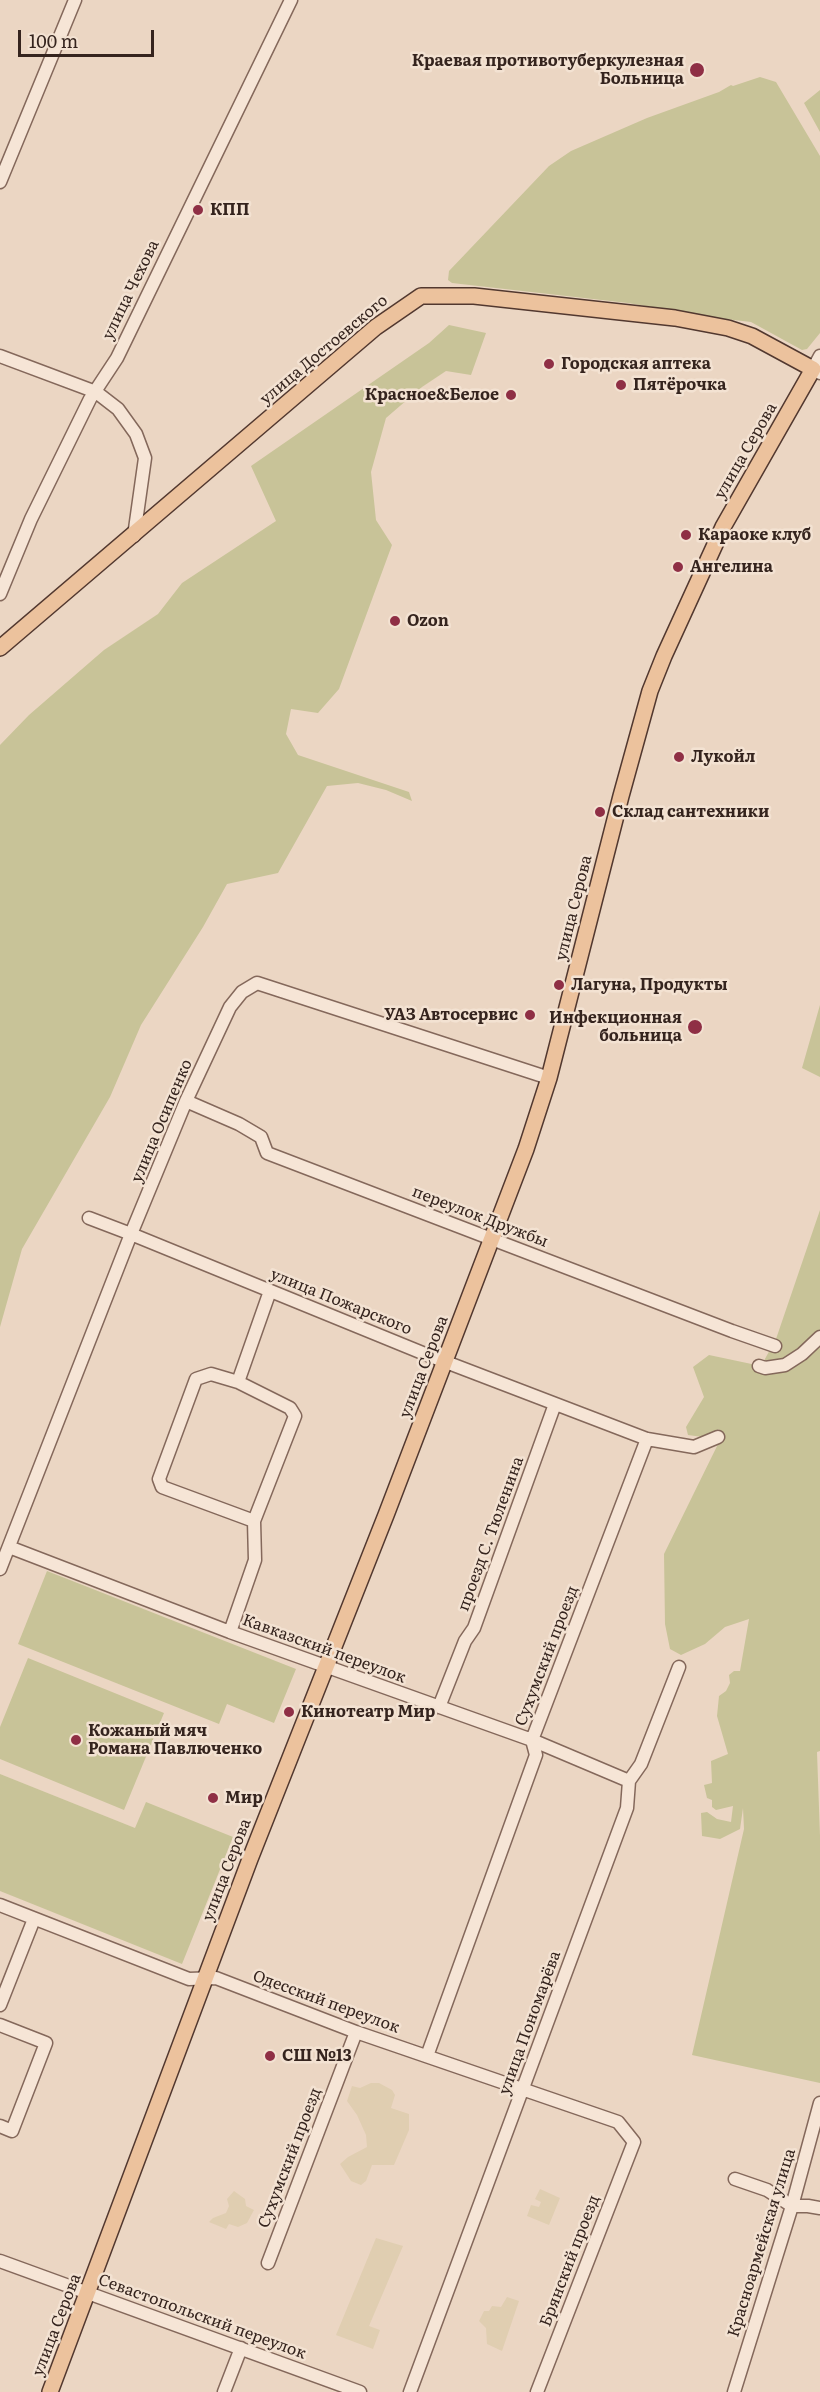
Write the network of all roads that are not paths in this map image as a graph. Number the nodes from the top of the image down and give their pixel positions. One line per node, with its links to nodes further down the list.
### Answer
1 (75, 0): 3 (street)
2 (291, 0): 6 (street, улица Чехова)
3 (0, 182)
4 (0, 356): 6 (street)
5 (818, 366): 7 (main road, улица Достоевского); 10 (main road, улица Серова)
6 (96, 392): 7 (street); 8 (street, улица Чехова)
7 (134, 536): 9 (main road, улица Достоевского)
8 (0, 594)
9 (0, 648)
10 (549, 1078): 11 (street, улица Осипенко); 14 (main road, улица Серова)
11 (186, 1101): 13 (street, улица Осипенко); 14 (street, переулок Дружбы)
12 (88, 1218): 13 (street, улица Пожарского)
13 (132, 1234): 15 (street, улица Пожарского); 25 (street, улица Осипенко)
14 (492, 1239): 17 (street, переулок Дружбы); 18 (main road, улица Серова)
15 (270, 1291): 18 (street, улица Пожарского); 20 (street)
16 (820, 1337): 19 (street)
17 (775, 1346)
18 (445, 1362): 21 (street, улица Пожарского); 28 (main road, улица Серова)
19 (759, 1366)
20 (238, 1382): 24 (street); 24 (street)
21 (555, 1404): 23 (street, улица Пожарского); 30 (street, проезд С. Тюленина)
22 (718, 1437): 23 (street, улица Пожарского)
23 (647, 1439): 31 (street, Сухумский проезд)
24 (254, 1521): 27 (street)
25 (9, 1546): 26 (street, улица Осипенко); 27 (street, Кавказский переулок)
26 (0, 1569)
27 (230, 1632): 28 (street, Кавказский переулок)
28 (326, 1667): 30 (street, Кавказский переулок); 35 (main road, улица Серова)
29 (679, 1667): 32 (street, улица Пономарёва)
30 (439, 1707): 31 (street, Кавказский переулок)
31 (532, 1740): 32 (street, Кавказский переулок); 39 (street, Сухумский проезд)
32 (629, 1781): 40 (street, улица Пономарёва)
33 (0, 1905): 34 (street, Одесский переулок)
34 (34, 1919): 35 (street, Одесский переулок); 36 (street)
35 (205, 1978): 38 (street, Одесский переулок); 49 (main road, улица Серова)
36 (0, 2005)
37 (0, 2025): 42 (street)
38 (356, 2032): 39 (street, Одесский переулок); 48 (street, Сухумский проезд)
39 (427, 2056): 40 (street, Одесский переулок)
40 (523, 2089): 43 (street, Одесский переулок); 54 (street, улица Пономарёва)
41 (820, 2103): 45 (street, Красноармейская улица)
42 (0, 2126)
43 (634, 2142): 55 (street, Брянский проезд)
44 (735, 2179): 45 (street)
45 (792, 2206): 46 (street); 56 (street, Красноармейская улица)
46 (820, 2208)
47 (0, 2261): 49 (street, Севастопольский переулок)
48 (267, 2263)
49 (88, 2294): 50 (street, Севастопольский переулок); 51 (main road, улица Серова)
50 (241, 2348): 52 (street); 53 (street, Севастопольский переулок)
51 (50, 2392)
52 (224, 2392)
53 (360, 2392)
54 (410, 2392)
55 (537, 2392)
56 (734, 2392)

